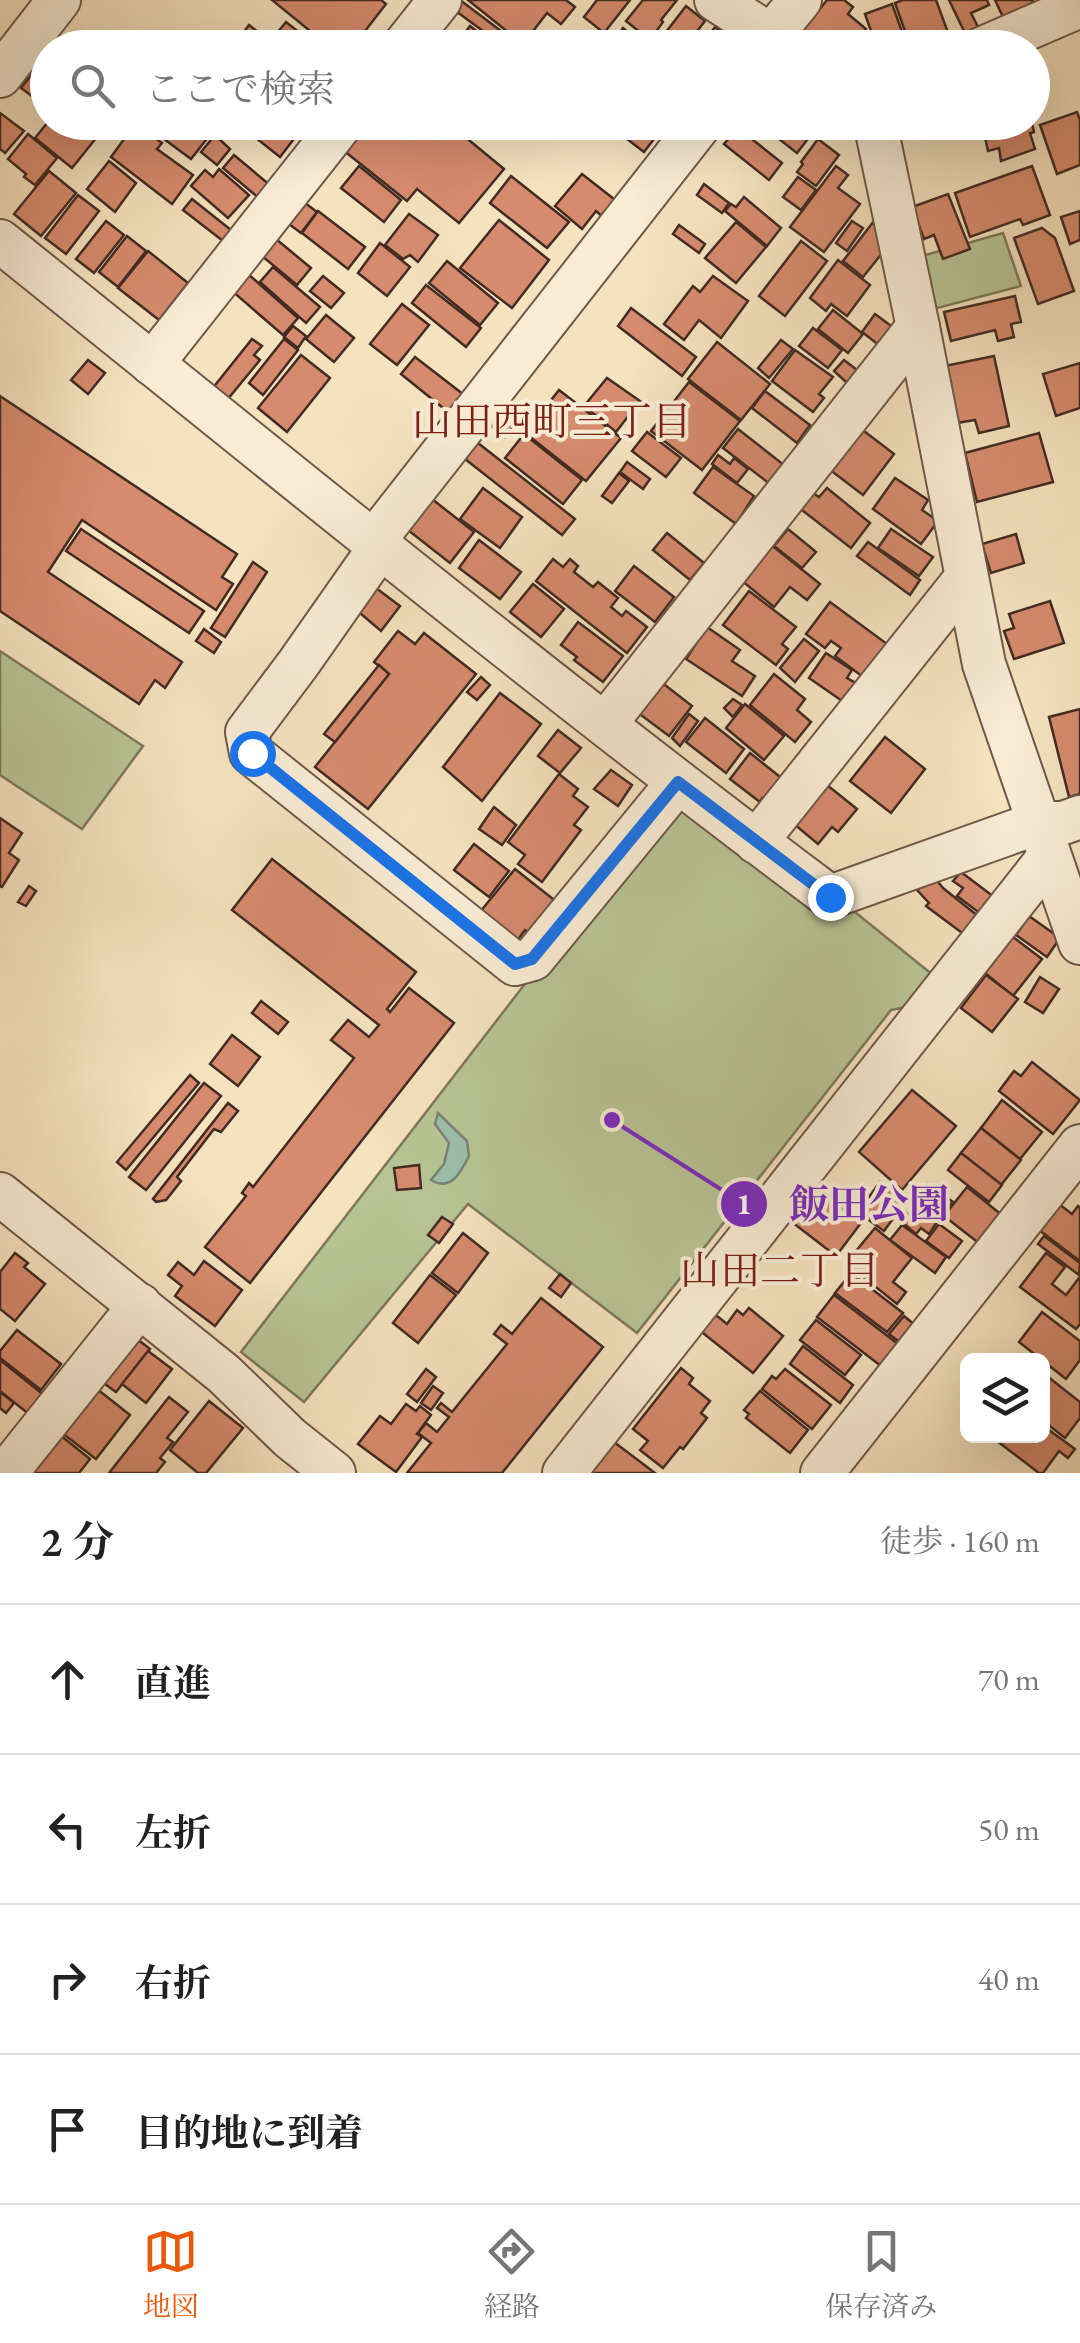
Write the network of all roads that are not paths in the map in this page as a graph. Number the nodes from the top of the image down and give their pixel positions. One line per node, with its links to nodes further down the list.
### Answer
1 (59, 0): 6 (street)
2 (440, 0): 7 (street)
3 (716, 0): 8 (street)
4 (800, 0): 9 (street)
5 (1080, 6): 10 (street)
6 (36, 30)
7 (416, 30)
8 (756, 30)
9 (782, 30)
10 (1025, 30)
11 (30, 37): 12 (street)
12 (0, 76)
13 (329, 140): 18 (street)
14 (688, 140): 19 (street)
15 (879, 140): 17 (street)
16 (0, 242): 18 (street)
17 (918, 327): 20 (street); 21 (street)
18 (152, 364): 19 (street)
19 (376, 544): 21 (street); 22 (street)
20 (966, 578): 24 (street); 25 (street)
21 (606, 724): 22 (street)
22 (678, 782): 25 (street)
23 (1080, 818): 24 (street)
24 (1044, 840): 25 (street); 26 (street); 32 (street)
25 (756, 842)
26 (1080, 944)
27 (1080, 1146): 33 (street)
28 (0, 1194): 29 (street)
29 (140, 1306): 30 (street); 31 (street)
30 (6, 1473)
31 (334, 1473)
32 (564, 1473)
33 (822, 1473)

